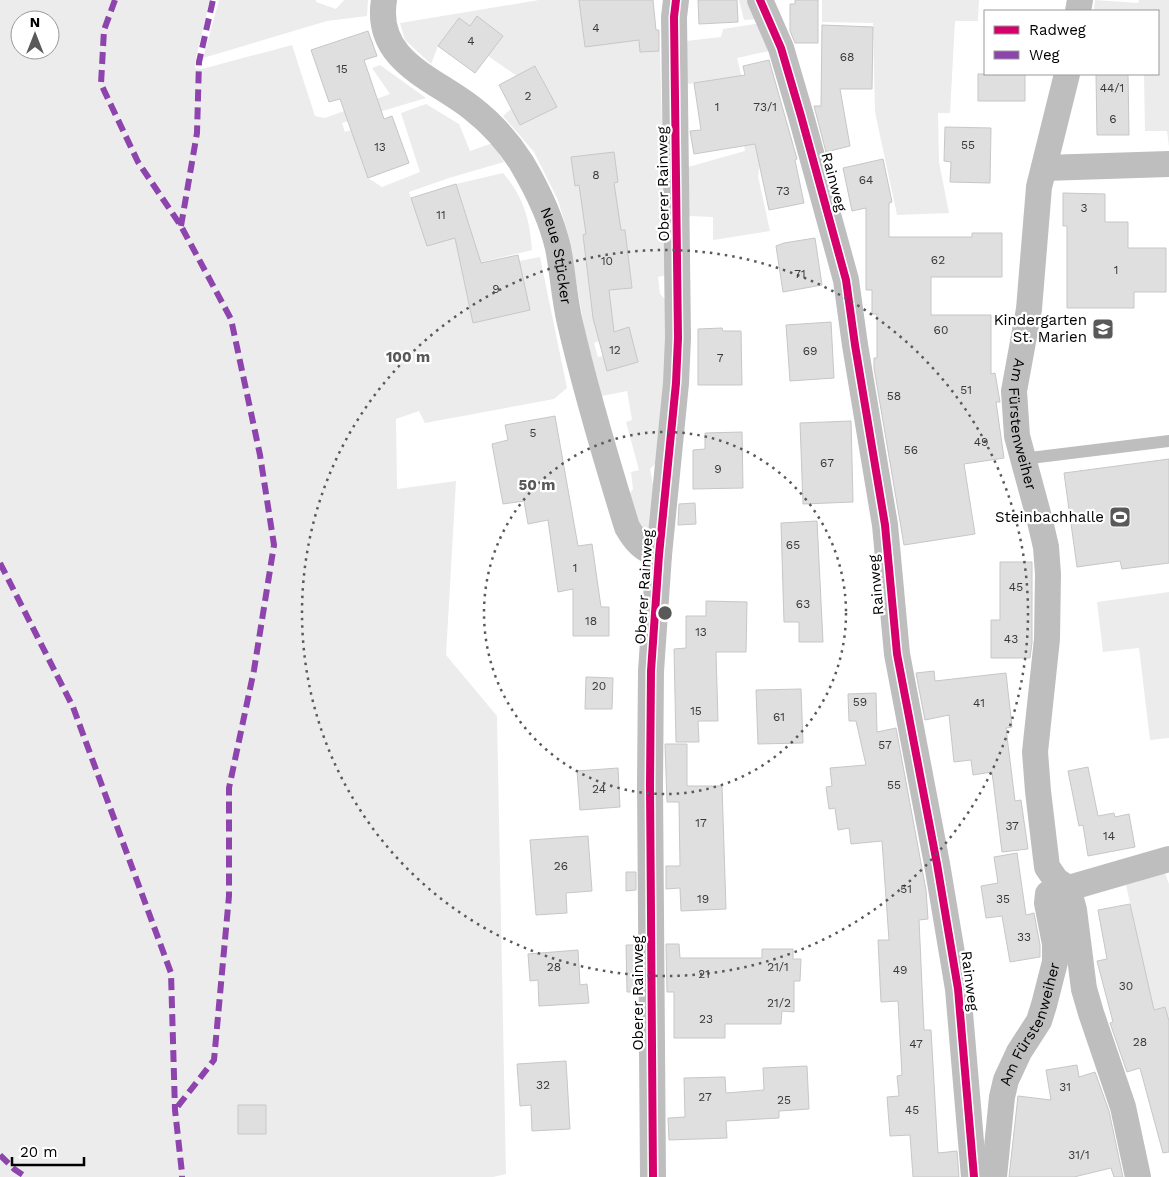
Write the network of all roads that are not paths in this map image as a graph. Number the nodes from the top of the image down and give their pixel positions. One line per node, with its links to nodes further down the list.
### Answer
1 (384, 0): 9 (street, Neue Stücker)
2 (676, 0): 9 (street, Oberer Rainweg)
3 (760, 0): 13 (street, Rainweg)
4 (1067, 75): 6 (street, Am Fürstenweiher)
5 (1169, 164): 6 (street)
6 (1044, 168): 8 (street, Am Fürstenweiher)
7 (1169, 441): 8 (lane)
8 (1022, 459): 11 (street, Am Fürstenweiher)
9 (659, 555): 12 (street, Oberer Rainweg)
10 (1169, 860): 11 (street)
11 (1068, 888): 14 (street, Am Fürstenweiher); 15 (street, Am Fürstenweiher)
12 (653, 1177)
13 (974, 1177)
14 (994, 1177)
15 (1138, 1177)

